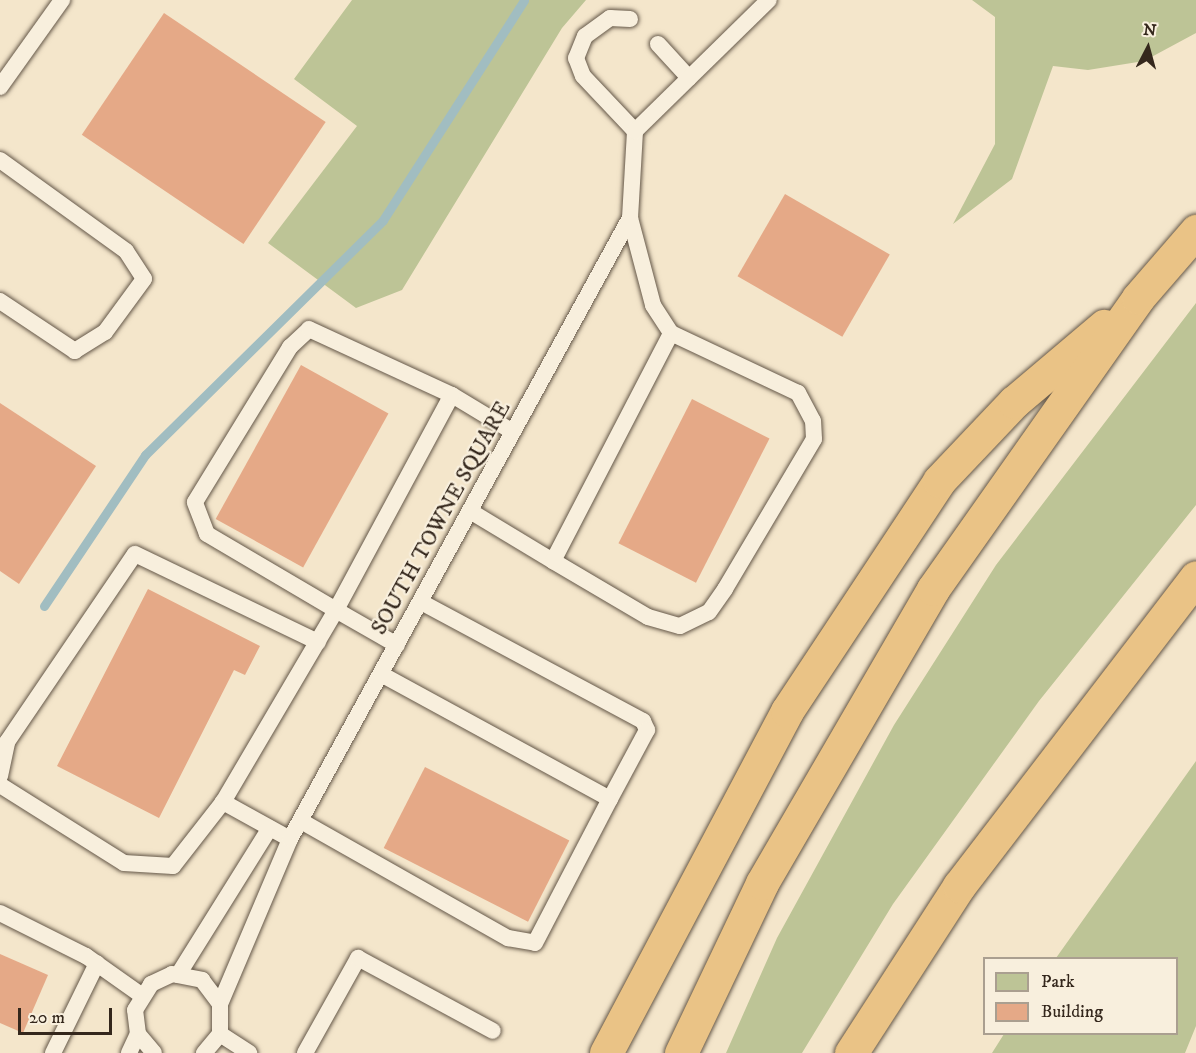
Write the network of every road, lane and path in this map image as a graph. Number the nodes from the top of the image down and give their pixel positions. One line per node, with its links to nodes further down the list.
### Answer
1 (62, 0): 6 (lane)
2 (769, 0): 5 (lane)
3 (630, 19): 7 (lane)
4 (658, 44): 5 (lane)
5 (689, 78): 7 (lane)
6 (0, 87)
7 (634, 131): 9 (lane)
8 (0, 160): 12 (lane)
9 (630, 218): 13 (lane); 15 (lane, SOUTH TOWNE SQUARE)
10 (1196, 231): 11 (highway)
11 (1138, 298): 45 (highway); 46 (highway)
12 (0, 301)
13 (671, 333): 17 (lane); 17 (lane)
14 (452, 395): 15 (lane); 20 (lane); 20 (lane)
15 (513, 432): 16 (lane, SOUTH TOWNE SQUARE)
16 (470, 511): 17 (lane); 19 (lane, SOUTH TOWNE SQUARE)
17 (553, 561)
18 (1196, 577): 47 (highway)
19 (421, 602): 22 (lane, SOUTH TOWNE SQUARE); 26 (lane)
20 (336, 610): 21 (lane); 22 (lane)
21 (318, 642): 24 (lane); 27 (lane)
22 (397, 645): 23 (lane, SOUTH TOWNE SQUARE)
23 (381, 675): 26 (lane); 28 (lane, SOUTH TOWNE SQUARE)
24 (0, 776)
25 (0, 785): 27 (lane)
26 (610, 798): 28 (lane)
27 (223, 802): 29 (lane)
28 (301, 820): 30 (lane, SOUTH TOWNE SQUARE)
29 (270, 828): 30 (lane); 33 (lane)
30 (290, 839): 35 (lane, SOUTH TOWNE SQUARE)
31 (0, 914): 32 (lane)
32 (97, 963): 34 (lane); 39 (lane)
33 (178, 975): 34 (lane); 35 (lane)
34 (141, 995): 37 (lane)
35 (220, 1004): 38 (lane, SOUTH TOWNE SQUARE)
36 (493, 1031): 44 (lane)
37 (138, 1034): 40 (lane); 41 (lane)
38 (220, 1034): 42 (lane); 43 (lane)
39 (53, 1053)
40 (129, 1053)
41 (154, 1053)
42 (204, 1053)
43 (249, 1053)
44 (305, 1053)
45 (606, 1053)
46 (681, 1053)
47 (851, 1053)

